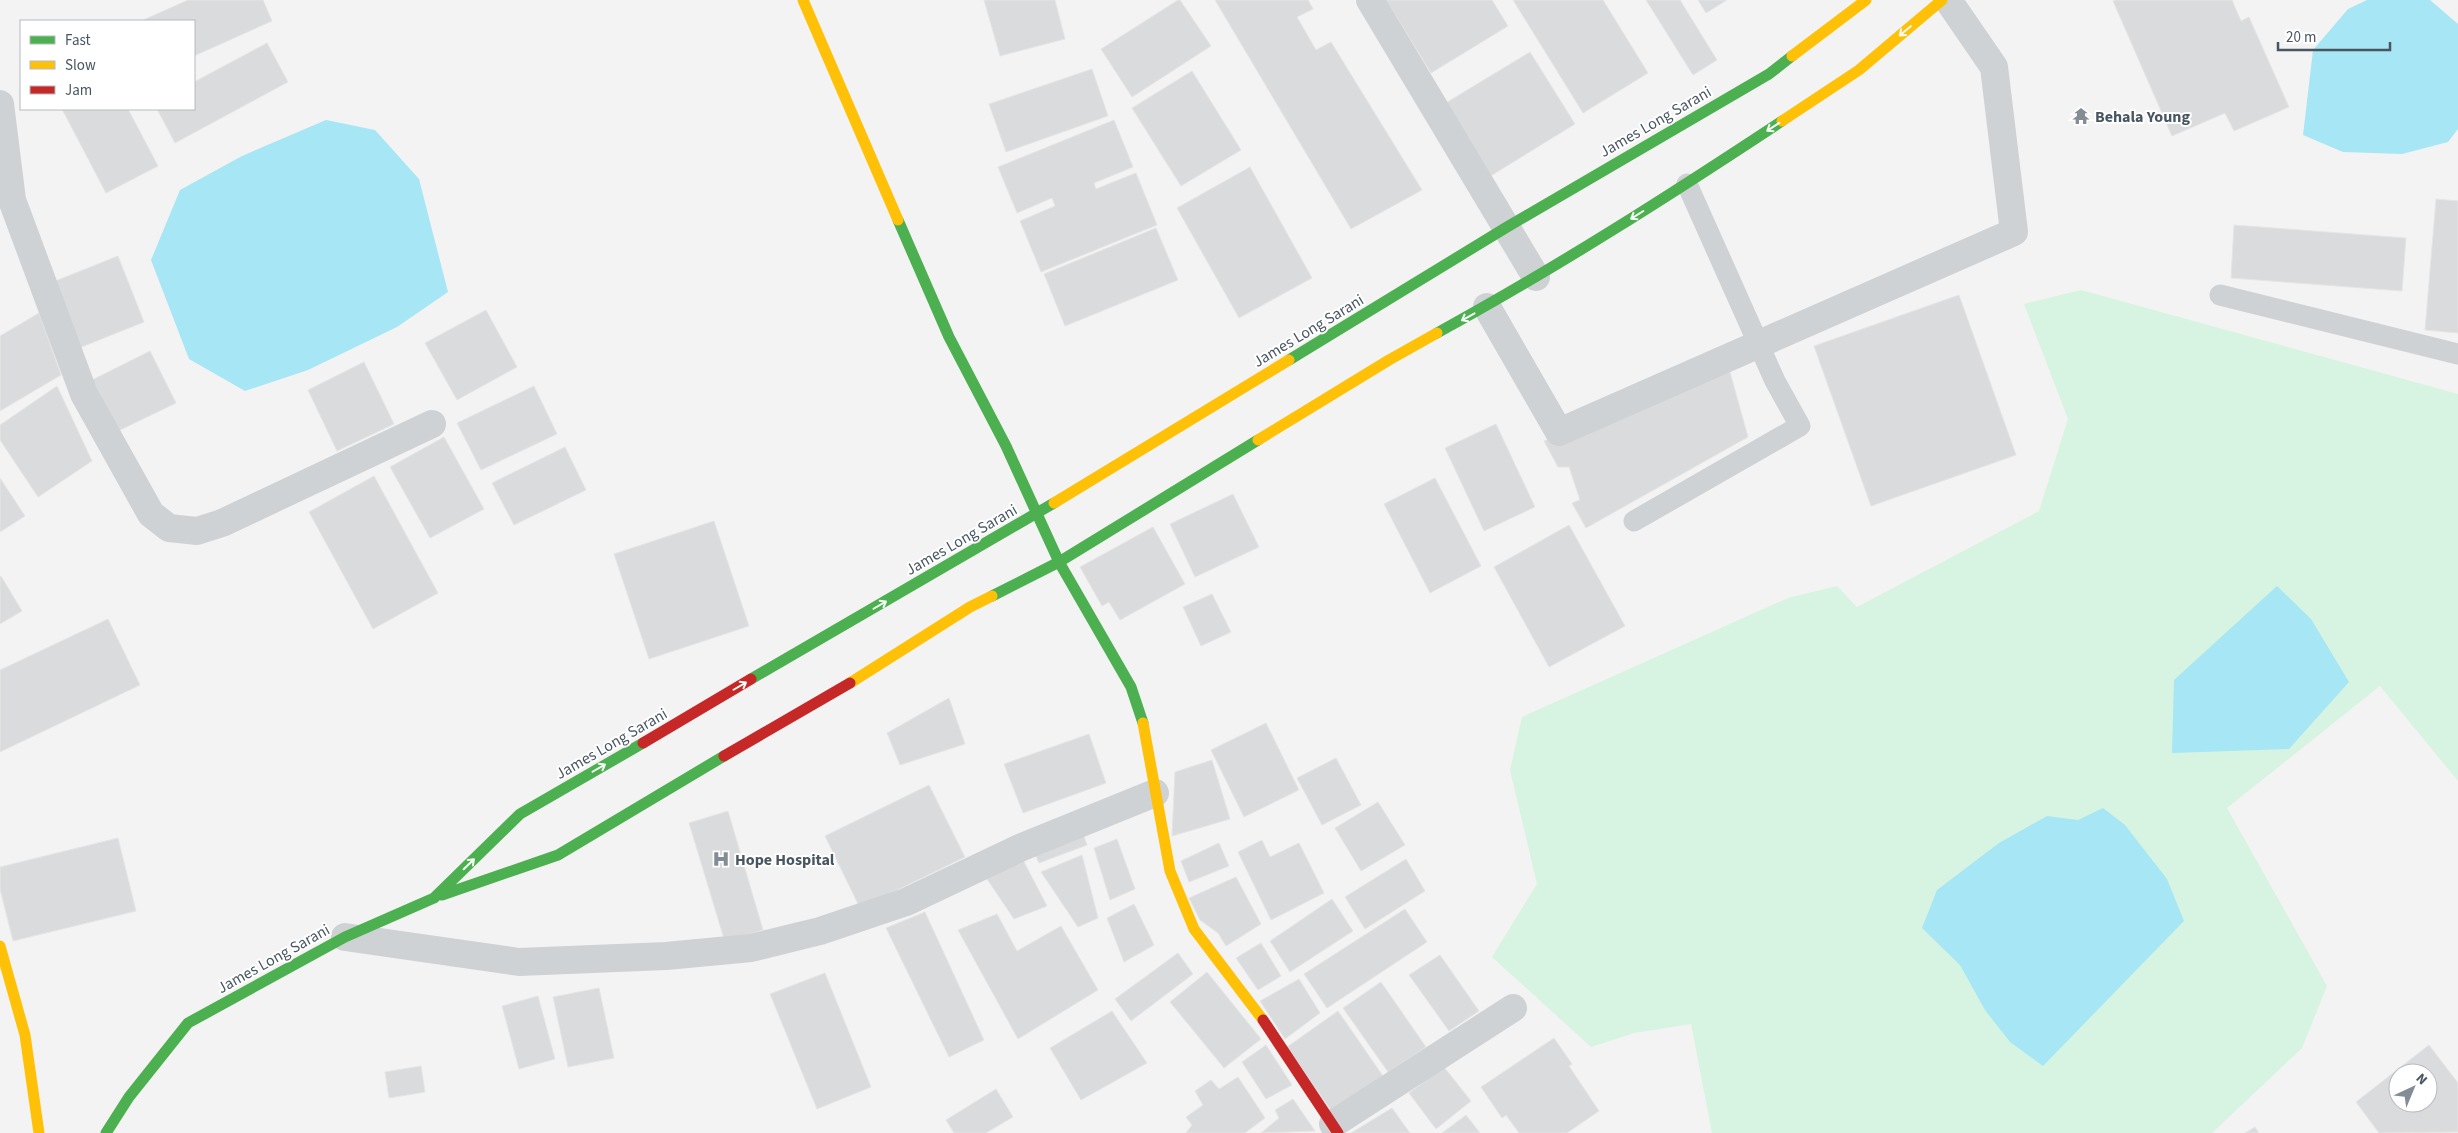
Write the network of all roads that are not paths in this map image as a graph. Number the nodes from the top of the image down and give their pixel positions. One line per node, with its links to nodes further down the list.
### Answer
1 (803, 0): 15 (main road)
2 (1370, 0): 8 (street)
3 (1866, 0): 8 (main road, James Long Sarani)
4 (1942, 0): 7 (main road, one-way to 7)
5 (1948, 0): 12 (street)
6 (0, 104): 14 (street)
7 (1687, 184): 9 (main road, one-way to 9); 12 (lane)
8 (1507, 227): 9 (street); 15 (main road, James Long Sarani)
9 (1536, 277): 11 (main road)
10 (2220, 295): 13 (lane)
11 (1487, 307): 12 (street); 17 (main road, one-way to 17)
12 (1758, 344): 16 (lane)
13 (2458, 354)
14 (432, 424)
15 (1036, 514): 17 (main road); 19 (main road, James Long Sarani, one-way to 15)
16 (1634, 521)
17 (1059, 562): 18 (main road); 19 (main road)
18 (1155, 793): 20 (street); 23 (main road)
19 (434, 898): 20 (main road, James Long Sarani)
20 (345, 937): 25 (main road, James Long Sarani)
21 (0, 946): 24 (main road)
22 (1514, 1008): 23 (street)
23 (1336, 1128)
24 (39, 1133)
25 (106, 1133)

